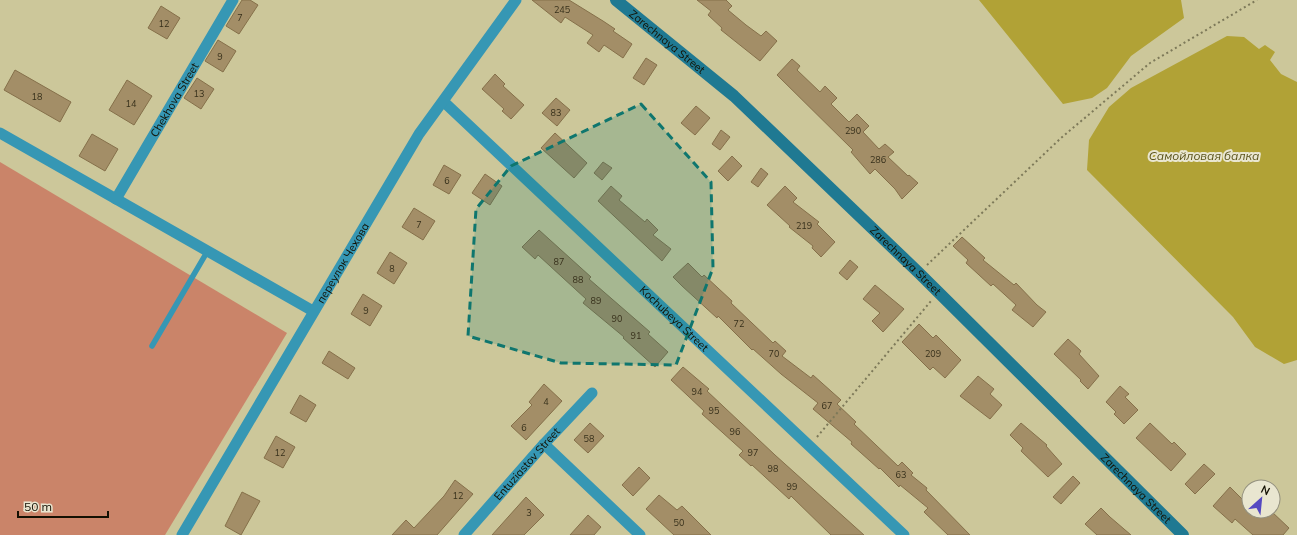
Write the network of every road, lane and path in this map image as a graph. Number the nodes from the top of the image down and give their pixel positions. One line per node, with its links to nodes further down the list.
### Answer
1 (233, 0): 7 (street, Chekhova Street)
2 (516, 0): 5 (street, переулок Чехова)
3 (616, 0): 9 (main road, Zarechnaya Street)
4 (1257, 0): 9 (path)
5 (444, 102): 11 (street, переулок Чехова); 15 (street, Kochubeya Street)
6 (0, 133): 7 (street)
7 (116, 199): 8 (street)
8 (207, 252): 11 (street); 12 (lane)
9 (919, 273): 10 (main road, Zarechnaya Street)
10 (938, 292): 15 (path); 20 (main road, Zarechnaya Street)
11 (313, 311): 16 (street, переулок Чехова)
12 (152, 346)
13 (592, 393): 14 (street, Entuziastov Street)
14 (544, 444): 17 (street, Entuziastov Street); 18 (street)
15 (810, 446): 19 (street, Kochubeya Street)
16 (182, 535)
17 (464, 535)
18 (640, 535)
19 (904, 535)
20 (1183, 535)

